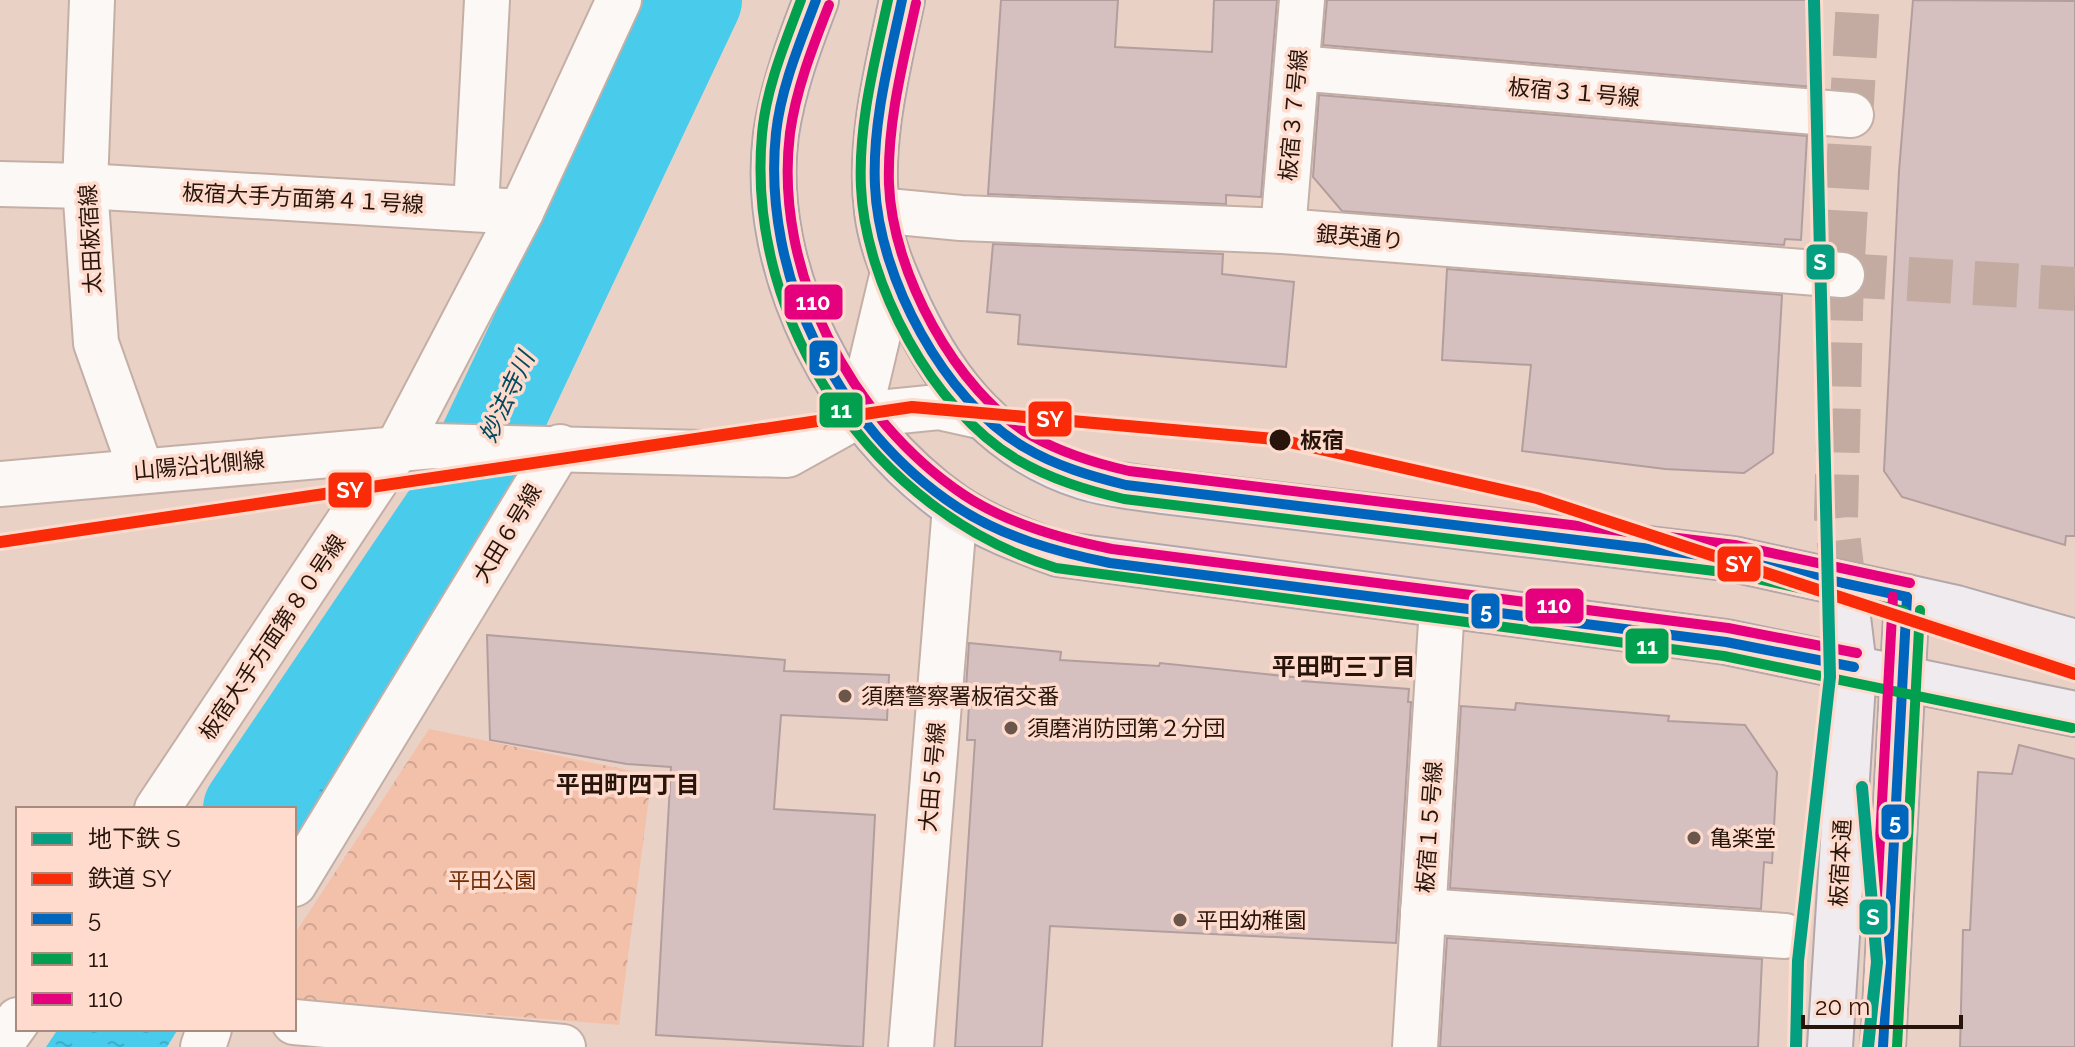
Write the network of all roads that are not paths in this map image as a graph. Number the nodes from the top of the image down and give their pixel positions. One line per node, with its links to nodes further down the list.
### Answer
1 (92, 0): 10 (street, 太田板宿線)
2 (487, 0): 11 (street)
3 (619, 0): 13 (street, 板宿大手方面第８０号線)
4 (816, 0): 17 (main road)
5 (902, 0): 12 (main road)
6 (1302, 0): 7 (street, 板宿３７号線)
7 (1297, 68): 8 (street, 板宿３１号線); 14 (street, 板宿３７号線)
8 (1851, 115)
9 (0, 184): 10 (street, 板宿大手方面第４１号線)
10 (85, 186): 11 (street, 板宿大手方面第４１号線); 21 (street, 太田板宿線)
11 (476, 208): 13 (street, 板宿大手方面第４１号線)
12 (877, 210): 14 (street, 銀英通り); 15 (main road)
13 (521, 212): 20 (street, 板宿大手方面第８０号線)
14 (1283, 231): 16 (street, 銀英通り)
15 (893, 272): 17 (street); 18 (main road)
16 (1842, 275)
17 (859, 415): 18 (street); 19 (street); 23 (main road)
18 (984, 417): 24 (main road)
19 (560, 447): 20 (street, 山陽沿北側線); 32 (street, 大田６号線)
20 (415, 448): 21 (street, 山陽沿北側線); 31 (street, 板宿大手方面第８０号線)
21 (141, 470): 22 (street, 山陽沿北側線)
22 (0, 484)
23 (955, 507): 26 (main road); 39 (street, 大田５号線)
24 (1844, 584): 25 (main road); 28 (main road, 板宿本通)
25 (1907, 597): 27 (main road); 29 (main road)
26 (1442, 606): 28 (main road); 33 (street, 板宿１５号線)
27 (2075, 642)
28 (1854, 667): 29 (main road); 41 (main road, 板宿本通)
29 (1902, 677): 30 (main road); 42 (main road)
30 (2075, 714)
31 (158, 807)
32 (296, 881)
33 (1423, 911): 34 (street); 40 (street, 板宿１５号線)
34 (1785, 936)
35 (296, 1022): 38 (street)
36 (16, 1023): 37 (street)
37 (0, 1045)
38 (563, 1047)
39 (911, 1047)
40 (1415, 1047)
41 (1830, 1047)
42 (1883, 1047)

